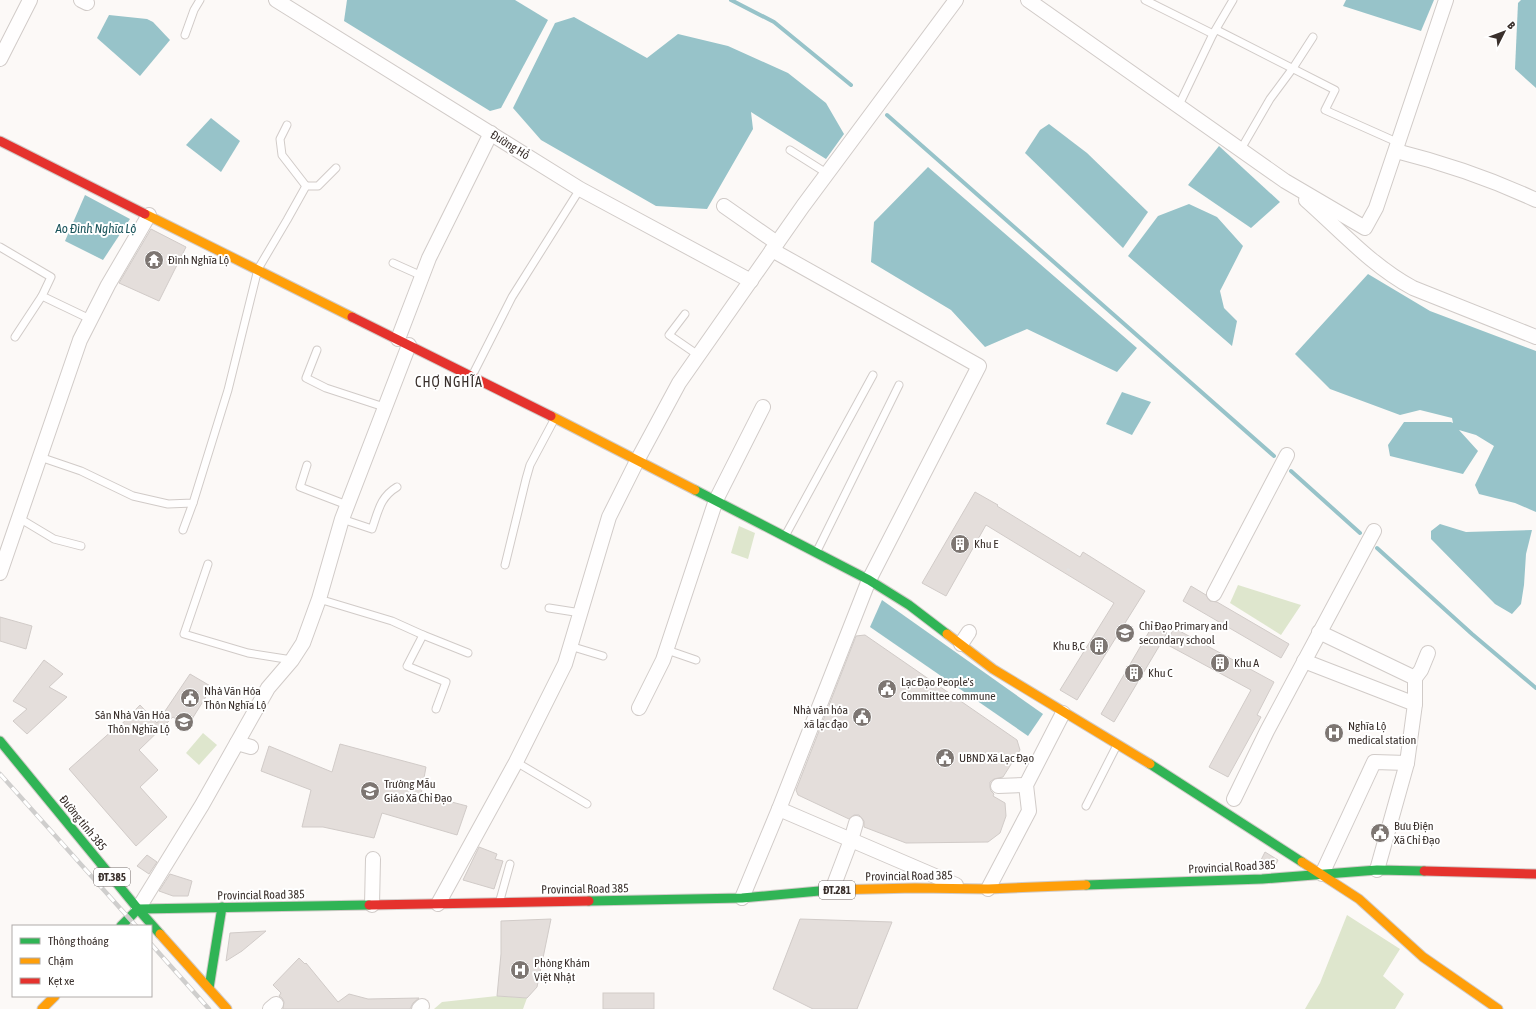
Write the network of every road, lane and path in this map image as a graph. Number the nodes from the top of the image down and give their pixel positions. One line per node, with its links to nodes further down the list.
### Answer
1 (30, 0): 12 (street)
2 (200, 0): 10 (lane)
3 (276, 0): 16 (street, Đường Hồ)
4 (956, 0): 22 (street)
5 (1028, 0): 14 (street)
6 (1145, 0): 9 (lane)
7 (1233, 0): 9 (lane)
8 (1446, 0): 18 (street)
9 (1215, 32): 13 (lane); 14 (lane)
10 (185, 35)
11 (1313, 37): 13 (lane)
12 (0, 59)
13 (1293, 68): 18 (lane); 19 (lane)
14 (1179, 105): 19 (street)
15 (287, 126): 24 (lane)
16 (491, 133): 25 (street, Đường Hồ); 35 (street)
17 (0, 141): 28 (main road)
18 (1397, 147): 26 (street); 29 (street)
19 (1241, 149): 23 (street)
20 (790, 150): 22 (lane)
21 (336, 168): 24 (lane)
22 (828, 174): 31 (street)
23 (1285, 181): 29 (street); 30 (street)
24 (306, 186): 34 (lane)
25 (580, 189): 36 (street, Đường Hồ); 46 (lane)
26 (1536, 200)
27 (724, 206): 31 (street)
28 (149, 215): 34 (main road); 39 (street)
29 (1365, 228): 30 (street)
30 (1354, 243): 41 (street)
31 (775, 246): 36 (street); 71 (street)
32 (0, 247): 37 (lane)
33 (393, 264): 35 (lane)
34 (258, 269): 42 (main road); 57 (lane)
35 (422, 276): 42 (street)
36 (751, 281): 44 (street)
37 (42, 296): 39 (lane); 40 (lane)
38 (685, 314): 44 (lane)
39 (90, 319): 52 (street)
40 (15, 337)
41 (1536, 337)
42 (403, 342): 46 (main road); 48 (street)
43 (317, 350): 48 (lane)
44 (698, 355): 53 (street)
45 (873, 375): 63 (lane)
46 (472, 376): 50 (main road)
47 (899, 385): 65 (lane)
48 (384, 407): 58 (street)
49 (763, 407): 56 (street)
50 (555, 418): 53 (main road); 67 (lane)
51 (1287, 455): 72 (street)
52 (40, 457): 57 (lane); 59 (street)
53 (638, 459): 56 (main road); 75 (street)
54 (308, 465): 58 (lane)
55 (397, 487): 60 (lane)
56 (716, 500): 63 (main road); 81 (street)
57 (193, 502): 61 (lane)
58 (347, 505): 60 (street)
59 (20, 518): 64 (lane); 70 (street)
60 (342, 519): 73 (street)
61 (183, 530)
62 (1374, 531): 77 (street)
63 (785, 537): 65 (main road)
64 (81, 546)
65 (816, 553): 71 (main road)
66 (208, 564): 85 (lane)
67 (505, 565)
68 (1067, 569): 69 (path)
69 (1071, 571)
70 (0, 573)
71 (869, 580): 79 (main road); 104 (street)
72 (1214, 594)
73 (319, 599): 78 (lane); 85 (street)
74 (549, 608): 75 (lane)
75 (581, 613): 80 (street)
76 (970, 632): 79 (street)
77 (1319, 632): 87 (street); 88 (street)
78 (423, 635): 82 (lane); 91 (lane)
79 (961, 644): 92 (main road)
80 (570, 646): 84 (lane); 97 (street)
81 (667, 650): 86 (lane); 90 (street)
82 (468, 653)
83 (1428, 653): 88 (street)
84 (603, 656)
85 (292, 660): 93 (street)
86 (696, 660)
87 (1304, 662): 89 (street); 101 (street)
88 (1415, 678): 89 (street)
89 (1415, 704): 98 (street)
90 (639, 708)
91 (436, 710)
92 (1063, 713): 95 (main road); 99 (street)
93 (238, 735): 96 (street); 120 (street)
94 (0, 741): 120 (main road, Đường tỉnh 385 / ĐT.385)
95 (1117, 745): 103 (lane); 110 (main road)
96 (251, 747)
97 (516, 762): 102 (lane); 117 (street)
98 (1407, 763): 109 (street); 110 (street)
99 (1026, 785): 100 (street); 113 (street)
100 (998, 786)
101 (1234, 799)
102 (587, 804)
103 (1086, 806)
104 (780, 809): 106 (street); 115 (street)
105 (856, 823): 106 (street)
106 (851, 840): 112 (street); 114 (street)
107 (373, 859): 118 (street)
108 (510, 864): 116 (lane)
109 (1377, 870): 110 (main road, Provincial Road 385 / ĐT.281); 111 (main road, Provincial Road 385 / ĐT.281)
110 (1322, 874): 113 (main road, Provincial Road 385 / ĐT.281); 126 (main road)
111 (1536, 874)
112 (962, 887): 113 (main road, Provincial Road 385 / ĐT.281); 114 (main road, Provincial Road 385 / ĐT.281)
113 (988, 889)
114 (832, 890): 115 (main road, Provincial Road 385 / ĐT.281)
115 (742, 898): 116 (main road, Provincial Road 385 / ĐT.281)
116 (499, 903): 117 (main road, Provincial Road 385 / ĐT.281)
117 (438, 904): 118 (main road, Provincial Road 385 / ĐT.281)
118 (372, 905): 119 (main road, Provincial Road 385 / ĐT.281)
119 (222, 907): 120 (main road, Provincial Road 385 / ĐT.281); 122 (main road)
120 (138, 909): 121 (main road); 122 (main road, Đường tỉnh 385 / ĐT.385)
121 (122, 925)
122 (209, 988): 125 (main road, Đường tỉnh 385 / ĐT.385)
123 (53, 997): 124 (main road)
124 (42, 1009)
125 (227, 1009)
126 (1498, 1009)

